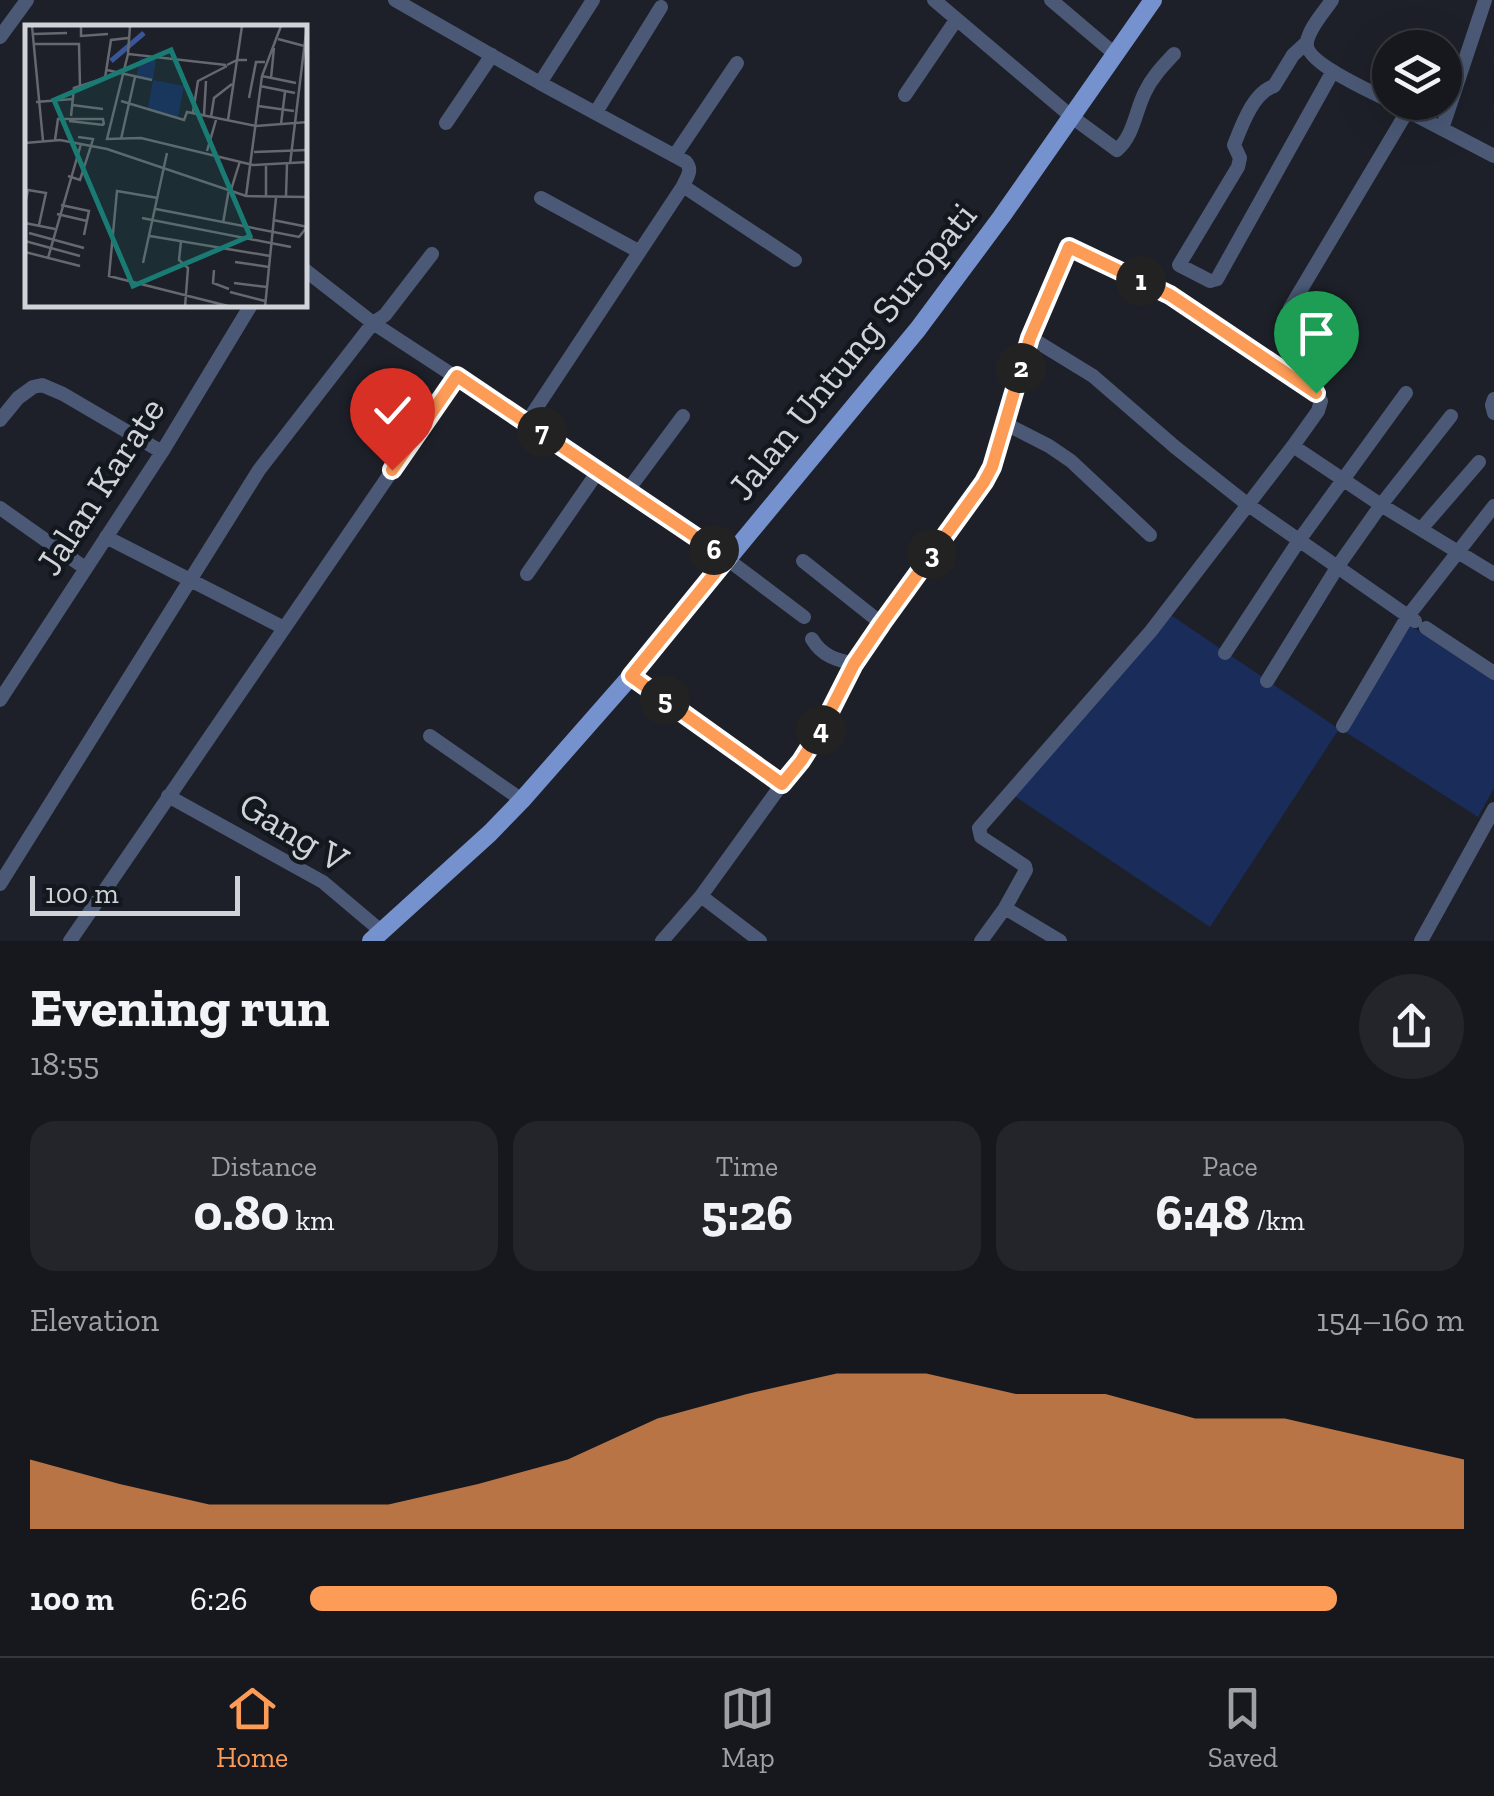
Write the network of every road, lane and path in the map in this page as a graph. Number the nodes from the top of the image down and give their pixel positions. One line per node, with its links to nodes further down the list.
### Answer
1 (27, 0): 11 (street)
2 (396, 0): 14 (street)
3 (592, 0): 18 (street)
4 (934, 0): 10 (street)
5 (1051, 0): 15 (street)
6 (1154, 0): 15 (main road, Jalan Untung Suropati)
7 (1332, 0): 12 (street)
8 (1485, 0): 26 (street)
9 (661, 7): 21 (street)
10 (956, 20): 20 (street); 22 (street)
11 (0, 37)
12 (1306, 43): 17 (street); 17 (street)
13 (1174, 54): 22 (street)
14 (492, 55): 18 (street); 25 (street)
15 (1116, 55): 22 (main road, Jalan Untung Suropati)
16 (736, 62): 27 (street)
17 (1333, 71): 19 (street)
18 (540, 83): 21 (street)
19 (1372, 92)
20 (905, 94)
21 (596, 112): 27 (street)
22 (1072, 117): 63 (main road, Jalan Untung Suropati)
23 (1402, 120): 36 (street)
24 (1426, 120): 26 (street)
25 (446, 122)
26 (1442, 129): 28 (street)
27 (675, 156): 29 (street)
28 (1494, 156)
29 (683, 186): 31 (street); 33 (street)
30 (541, 198): 31 (street)
31 (638, 251): 46 (street)
32 (432, 254): 37 (street)
33 (794, 260)
34 (308, 272): 37 (street)
35 (249, 308): 49 (street, Jalan Karate)
36 (1290, 308)
37 (373, 323): 39 (street); 69 (street)
38 (1030, 338): 47 (street); 48 (street); 54 (street)
39 (457, 376): 46 (street); 73 (street)
40 (1406, 393): 52 (street)
41 (1494, 398): 42 (street)
42 (1494, 413)
43 (683, 416): 53 (street)
44 (1451, 416): 55 (street)
45 (0, 420): 49 (street)
46 (527, 422): 51 (street)
47 (1004, 423): 59 (street); 72 (street)
48 (1293, 446): 52 (street); 54 (street)
49 (162, 452): 60 (street, Jalan Karate)
50 (1479, 462): 58 (street)
51 (599, 470): 53 (street); 67 (street)
52 (1342, 480): 55 (street); 61 (street)
53 (628, 490): 63 (street)
54 (1248, 504): 61 (street); 89 (street)
55 (1381, 505): 58 (street); 65 (street)
56 (1494, 506): 62 (street)
57 (0, 508): 66 (street)
58 (1422, 529): 62 (street)
59 (1150, 535)
60 (106, 537): 66 (street, Jalan Karate); 69 (street)
61 (1300, 540): 65 (street); 75 (street)
62 (1458, 552): 68 (street); 71 (street)
63 (727, 558): 70 (street); 78 (main road, Jalan Untung Suropati)
64 (803, 560): 72 (street)
65 (1338, 566): 71 (street); 79 (street)
66 (85, 568): 80 (street, Jalan Karate)
67 (527, 574)
68 (1494, 574)
69 (188, 581): 73 (street); 87 (street)
70 (804, 618)
71 (1416, 622): 77 (street); 81 (street)
72 (882, 623): 76 (street)
73 (284, 628): 84 (street)
74 (812, 639): 76 (street)
75 (1224, 653)
76 (854, 664): 83 (street)
77 (1494, 673)
78 (631, 676): 83 (street); 85 (main road, Jalan Untung Suropati)
79 (1267, 681)
80 (0, 700)
81 (1343, 726)
82 (430, 736): 85 (street)
83 (782, 784): 88 (street)
84 (168, 796): 90 (street, Gang V); 91 (street)
85 (522, 800): 90 (main road, Jalan Untung Suropati)
86 (1494, 809): 96 (street)
87 (0, 884)
88 (702, 896): 92 (street); 93 (street)
89 (1006, 908): 94 (street); 95 (street)
90 (376, 936)
91 (70, 941)
92 (662, 941)
93 (760, 941)
94 (980, 941)
95 (1060, 941)
96 (1421, 941)

